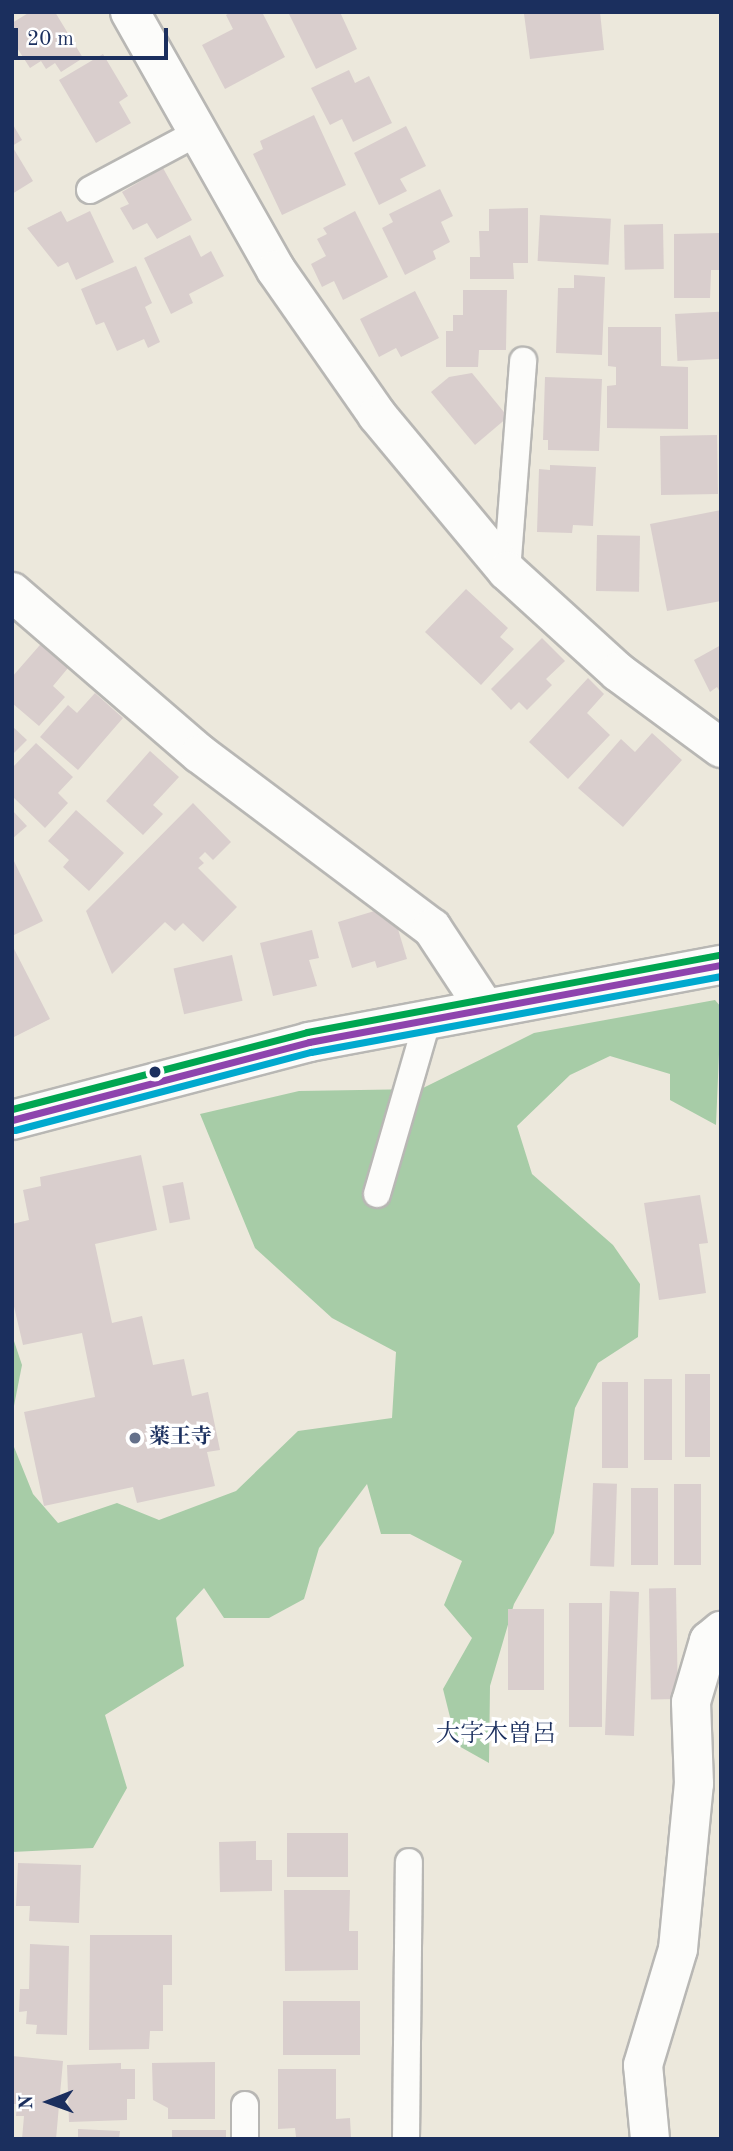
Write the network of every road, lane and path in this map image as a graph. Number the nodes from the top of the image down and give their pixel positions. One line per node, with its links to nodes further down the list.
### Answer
1 (130, 12): 2 (street)
2 (195, 134): 3 (lane); 5 (street)
3 (90, 190)
4 (523, 360): 5 (lane)
5 (507, 571): 7 (street)
6 (12, 592): 9 (street)
7 (721, 748)
8 (721, 965): 9 (street)
9 (484, 1007): 10 (street)
10 (428, 1018): 11 (street); 12 (lane)
11 (12, 1120)
12 (377, 1194)
13 (721, 1631): 18 (street)
14 (409, 1862): 17 (lane)
15 (245, 2105): 16 (lane)
16 (245, 2139)
17 (406, 2139)
18 (650, 2139)

